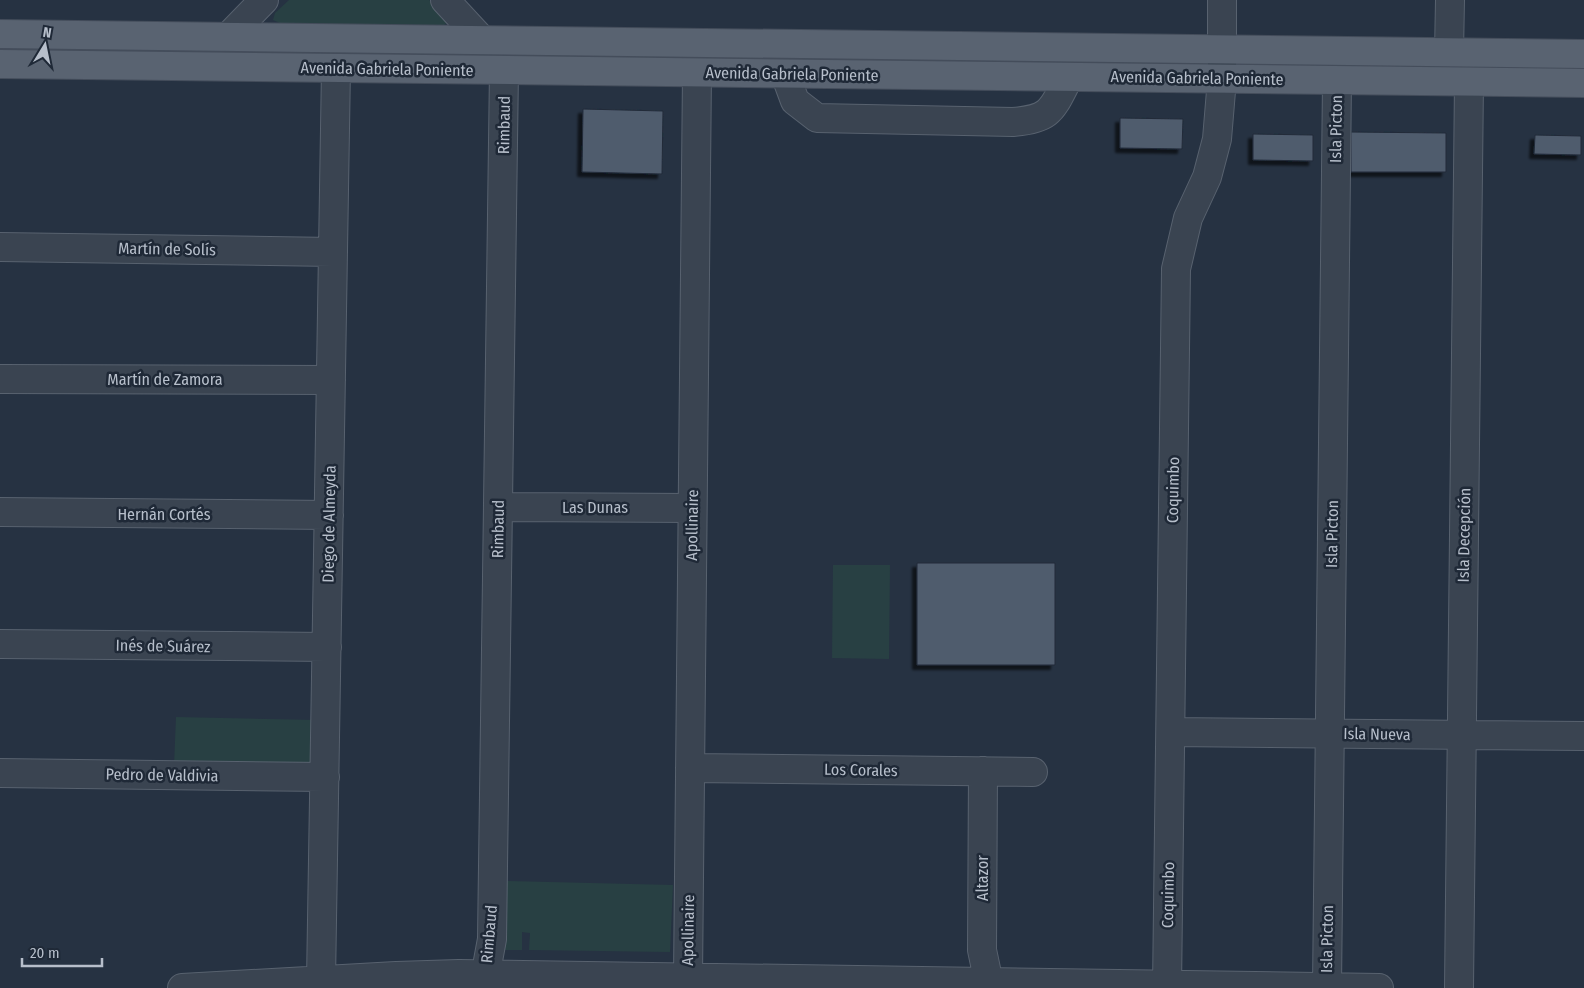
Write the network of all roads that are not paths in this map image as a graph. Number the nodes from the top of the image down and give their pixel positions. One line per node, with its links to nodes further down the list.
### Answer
1 (264, 0): 6 (street)
2 (445, 0): 7 (street)
3 (1222, 0): 8 (street, Coquimbo)
4 (1450, 0): 9 (street)
5 (0, 34): 6 (main road, Avenida Gabriela Poniente)
6 (228, 37): 7 (main road, Avenida Gabriela Poniente)
7 (482, 40): 8 (main road, Avenida Gabriela Poniente)
8 (1221, 49): 9 (main road, Avenida Gabriela Poniente); 17 (street, Coquimbo)
9 (1449, 52): 10 (main road, Avenida Gabriela Poniente)
10 (1584, 54)
11 (0, 64): 12 (main road, Avenida Gabriela Poniente)
12 (336, 68): 13 (main road, Avenida Gabriela Poniente); 22 (street, Diego de Almeyda)
13 (504, 70): 14 (main road, Avenida Gabriela Poniente); 25 (street, Rimbaud)
14 (697, 73): 15 (main road, Avenida Gabriela Poniente); 26 (street, Apollinaire)
15 (785, 74): 16 (main road, Avenida Gabriela Poniente); 16 (street)
16 (1070, 77): 17 (main road, Avenida Gabriela Poniente)
17 (1222, 79): 18 (main road, Avenida Gabriela Poniente); 31 (street, Coquimbo)
18 (1337, 80): 19 (main road, Avenida Gabriela Poniente); 32 (street, Isla Picton)
19 (1469, 82): 20 (main road, Avenida Gabriela Poniente); 33 (street, Isla Decepción)
20 (1584, 84)
21 (0, 247): 22 (street, Martín de Solís)
22 (333, 252): 24 (street, Diego de Almeyda)
23 (0, 379): 24 (street, Martín de Zamora)
24 (331, 380): 28 (street, Diego de Almeyda)
25 (498, 507): 26 (street, Las Dunas); 42 (street, Rimbaud)
26 (692, 508): 35 (street, Apollinaire)
27 (0, 512): 28 (street, Hernán Cortés)
28 (329, 515): 30 (street, Diego de Almeyda)
29 (0, 644): 30 (street, Inés de Suárez)
30 (327, 648): 39 (street, Diego de Almeyda)
31 (1171, 732): 32 (street, Isla Nueva); 44 (street, Coquimbo)
32 (1330, 733): 33 (street, Isla Nueva); 46 (street, Isla Picton)
33 (1462, 735): 34 (street, Isla Nueva); 48 (street, Isla Decepción)
34 (1584, 736)
35 (690, 768): 36 (street, Los Corales); 40 (street, Apollinaire)
36 (983, 771): 37 (street, Los Corales); 43 (street, Altazor)
37 (1033, 772)
38 (0, 773): 39 (street, Pedro de Valdivia)
39 (325, 777): 41 (street, Diego de Almeyda)
40 (688, 978): 42 (street); 43 (street)
41 (321, 980): 42 (street); 45 (street)
42 (484, 981)
43 (990, 986): 44 (street)
44 (1167, 987): 46 (street)
45 (182, 988)
46 (1327, 988): 47 (street)
47 (1379, 988)
48 (1459, 988)

